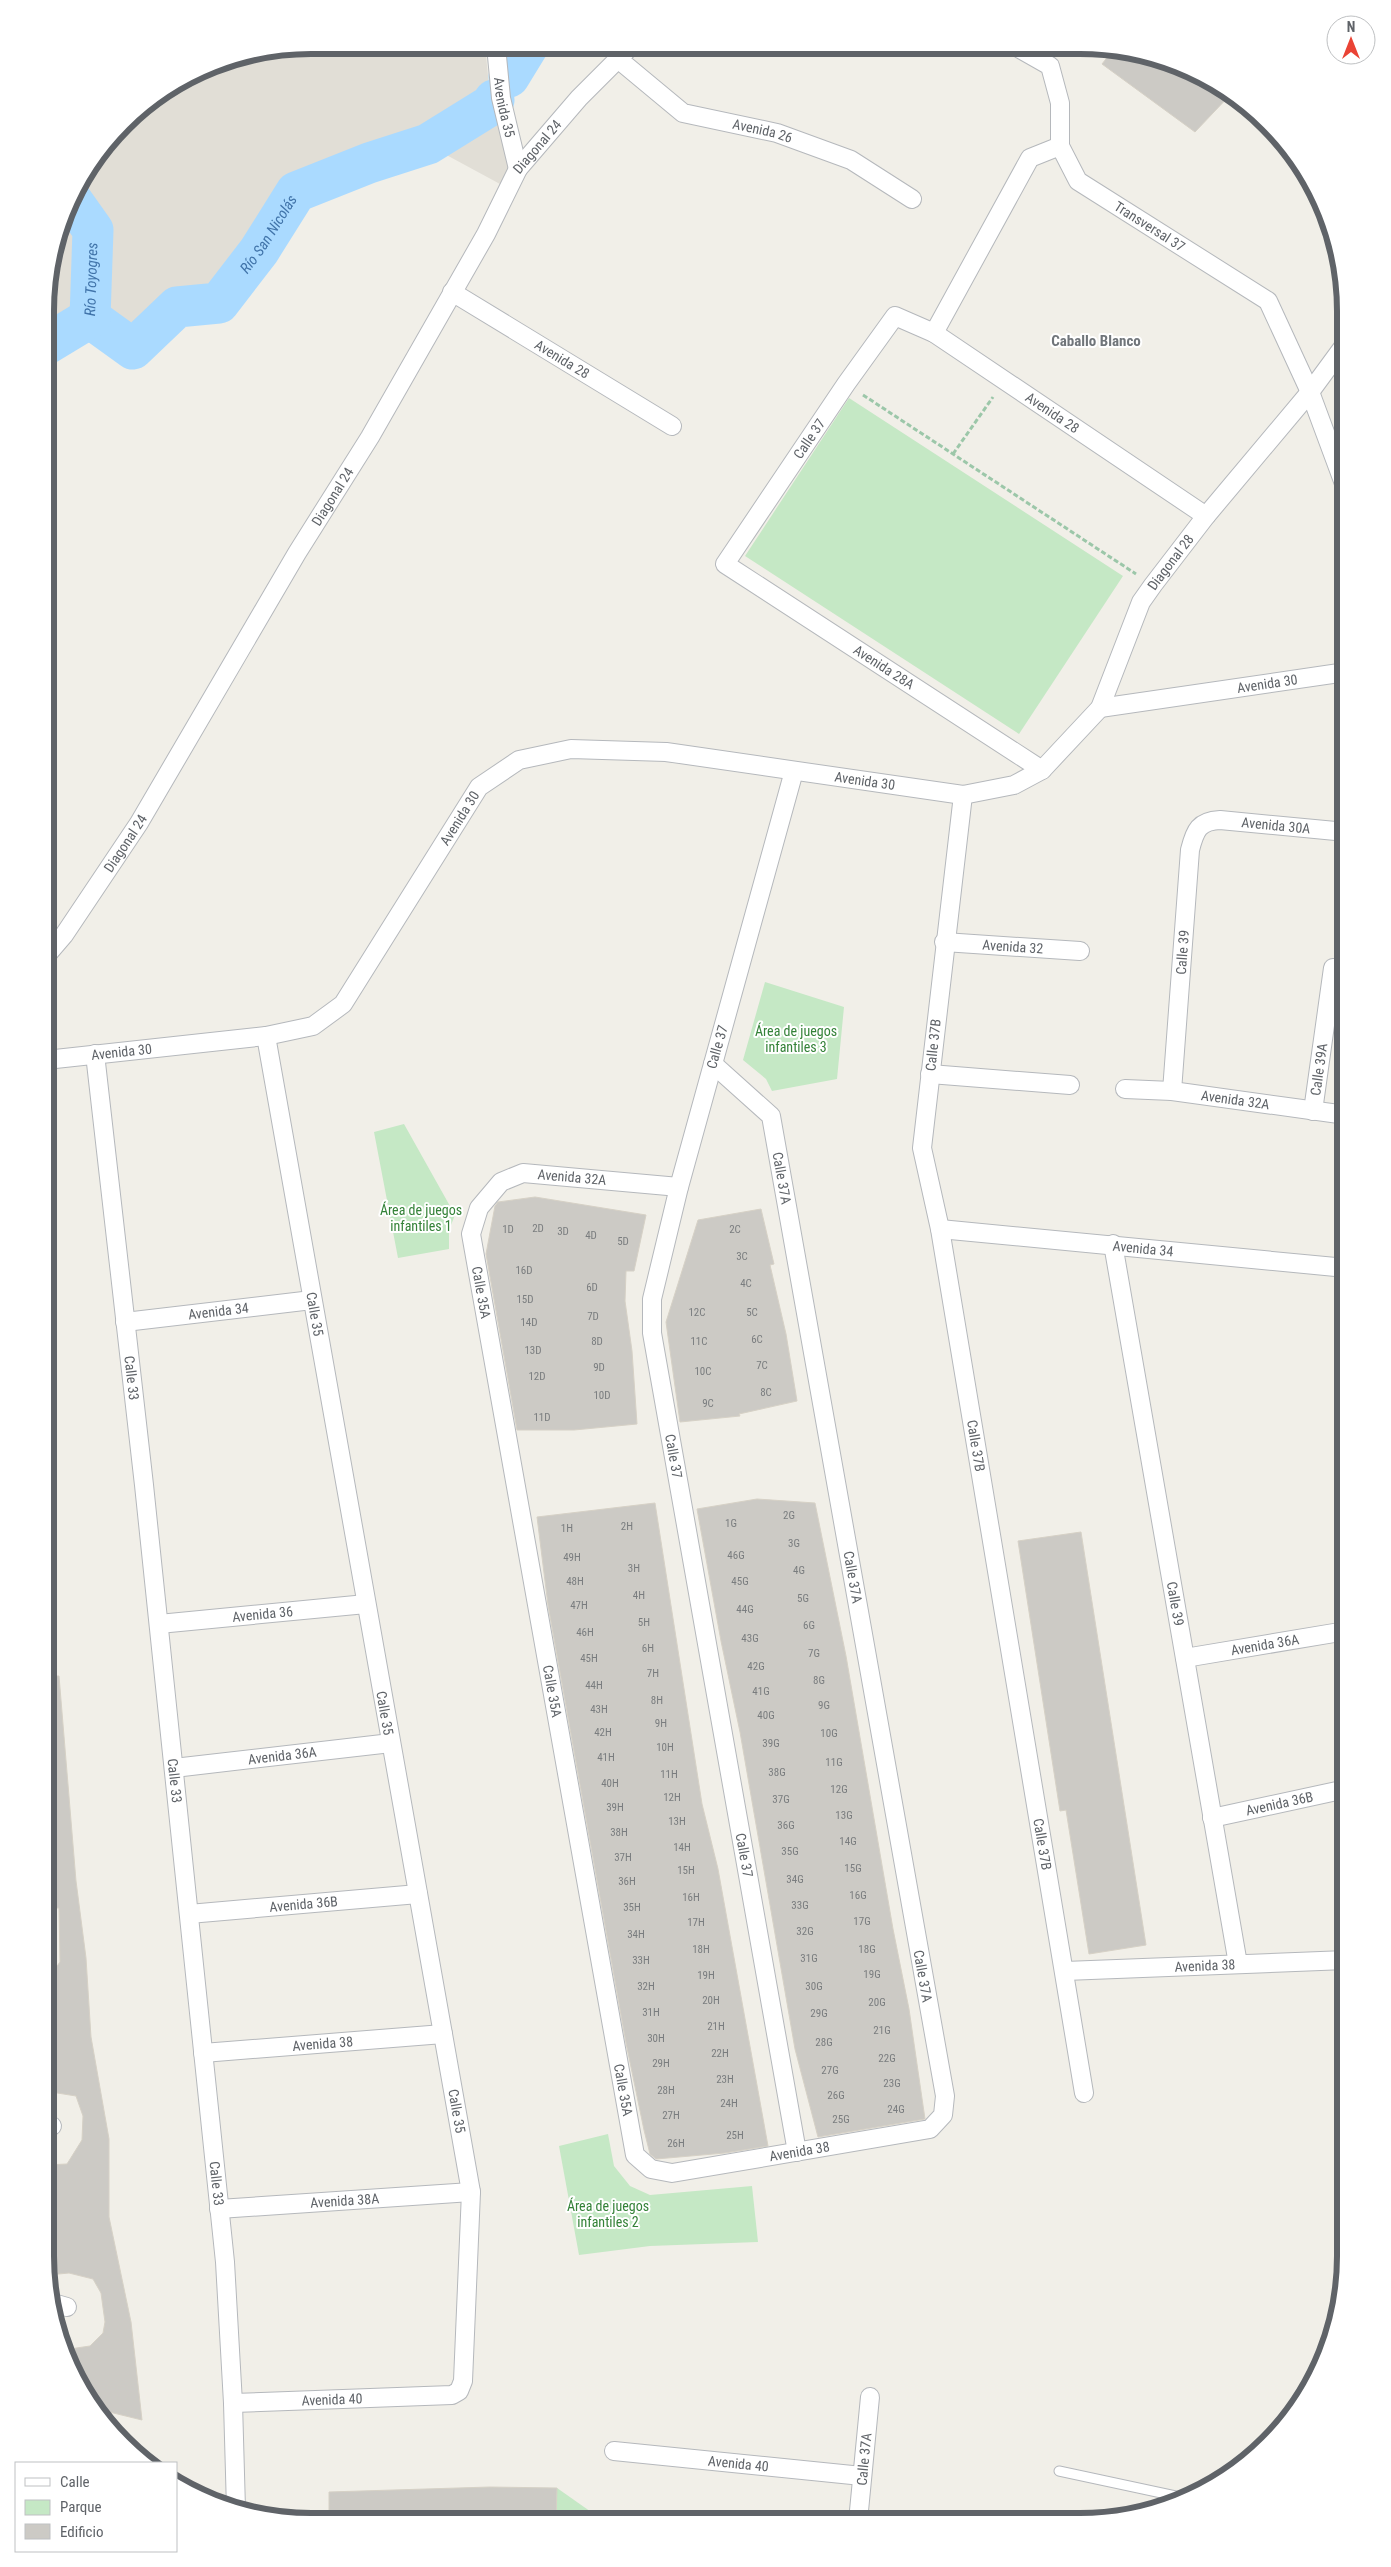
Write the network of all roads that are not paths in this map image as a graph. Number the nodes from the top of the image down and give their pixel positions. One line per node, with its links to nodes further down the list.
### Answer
1 (497, 54): 6 (street, Avenida 35)
2 (623, 54): 6 (street, Diagonal 24)
3 (625, 54): 7 (street, Avenida 26)
4 (1029, 54): 5 (street, Transversal 37)
5 (1060, 146): 10 (street); 12 (street, Transversal 37)
6 (518, 169): 8 (street, Diagonal 24)
7 (912, 199)
8 (452, 292): 13 (street, Avenida 28); 26 (street, Diagonal 24)
9 (895, 316): 10 (street, Avenida 28); 16 (street, Calle 37)
10 (934, 333): 15 (street, Avenida 28)
11 (1337, 356): 12 (street, Diagonal 28)
12 (1310, 392): 14 (street, Transversal 37); 15 (street, Diagonal 28)
13 (672, 426)
14 (1337, 465)
15 (1206, 516): 18 (street, Diagonal 28)
16 (725, 564): 19 (street, Avenida 28A)
17 (1337, 673): 18 (street, Avenida 30)
18 (1100, 708): 19 (street, Diagonal 28)
19 (1042, 770): 21 (street, Diagonal 28)
20 (794, 771): 22 (street, Avenida 30); 29 (street, Avenida 30); 32 (street, Calle 37)
21 (1014, 785): 22 (street, Avenida 30)
22 (963, 795): 25 (street, Calle 37B)
23 (1207, 821): 24 (street, Avenida 30A); 36 (street, Calle 39)
24 (1337, 831)
25 (944, 942): 27 (street, Avenida 32); 33 (street, Calle 37B)
26 (54, 947)
27 (1080, 951)
28 (1337, 980): 37 (street, Calle 39A)
29 (266, 1036): 30 (street, Avenida 30); 44 (street, Calle 35)
30 (95, 1054): 31 (street, Avenida 30); 45 (street, Calle 33)
31 (54, 1059)
32 (713, 1064): 39 (street, Calle 37); 62 (street, Calle 37A)
33 (930, 1074): 34 (street); 41 (street, Calle 37B)
34 (1070, 1085)
35 (1125, 1089): 36 (street, Avenida 32A)
36 (1172, 1091): 37 (street, Avenida 32A)
37 (1313, 1111): 38 (street, Avenida 32A)
38 (1337, 1114)
39 (679, 1187): 40 (street, Avenida 32A); 63 (street, Calle 37)
40 (479, 1208): 64 (street, Calle 35A)
41 (940, 1229): 42 (street, Avenida 34); 58 (street, Calle 37B)
42 (1113, 1244): 43 (street, Avenida 34); 49 (street, Calle 39)
43 (1337, 1267)
44 (312, 1300): 45 (street, Avenida 34); 46 (street, Calle 35)
45 (125, 1322): 47 (street, Calle 33)
46 (366, 1604): 47 (street, Avenida 36); 50 (street, Calle 35)
47 (158, 1624): 51 (street, Calle 33)
48 (1337, 1633): 49 (street, Avenida 36A)
49 (1185, 1658): 53 (street, Calle 39)
50 (391, 1743): 51 (street, Avenida 36A); 54 (street, Calle 35)
51 (174, 1768): 55 (street, Calle 33)
52 (1337, 1791): 53 (street, Avenida 36B)
53 (1212, 1818): 57 (street, Calle 39)
54 (418, 1894): 55 (street, Avenida 36B); 59 (street, Calle 35)
55 (189, 1914): 60 (street, Calle 33)
56 (1337, 1960): 57 (street, Avenida 38)
57 (1238, 1964): 58 (street, Avenida 38)
58 (1065, 1971): 61 (street, Calle 37B)
59 (443, 2034): 60 (street, Avenida 38); 65 (street, Calle 35)
60 (203, 2053): 66 (street, Calle 33)
61 (1084, 2093)
62 (943, 2115): 63 (street, Avenida 38)
63 (797, 2152): 64 (street, Avenida 38)
64 (651, 2169)
65 (471, 2192): 66 (street, Avenida 38A); 67 (street, Calle 35)
66 (219, 2209): 69 (street, Calle 33)
67 (459, 2391): 69 (street, Avenida 40)
68 (870, 2397): 72 (street, Calle 37A)
69 (233, 2403): 74 (street, Calle 33)
70 (614, 2451): 72 (street, Avenida 40)
71 (1059, 2471): 73 (lane)
72 (862, 2476): 75 (street, Calle 37A)
73 (1174, 2496)
74 (236, 2502)
75 (859, 2513)

